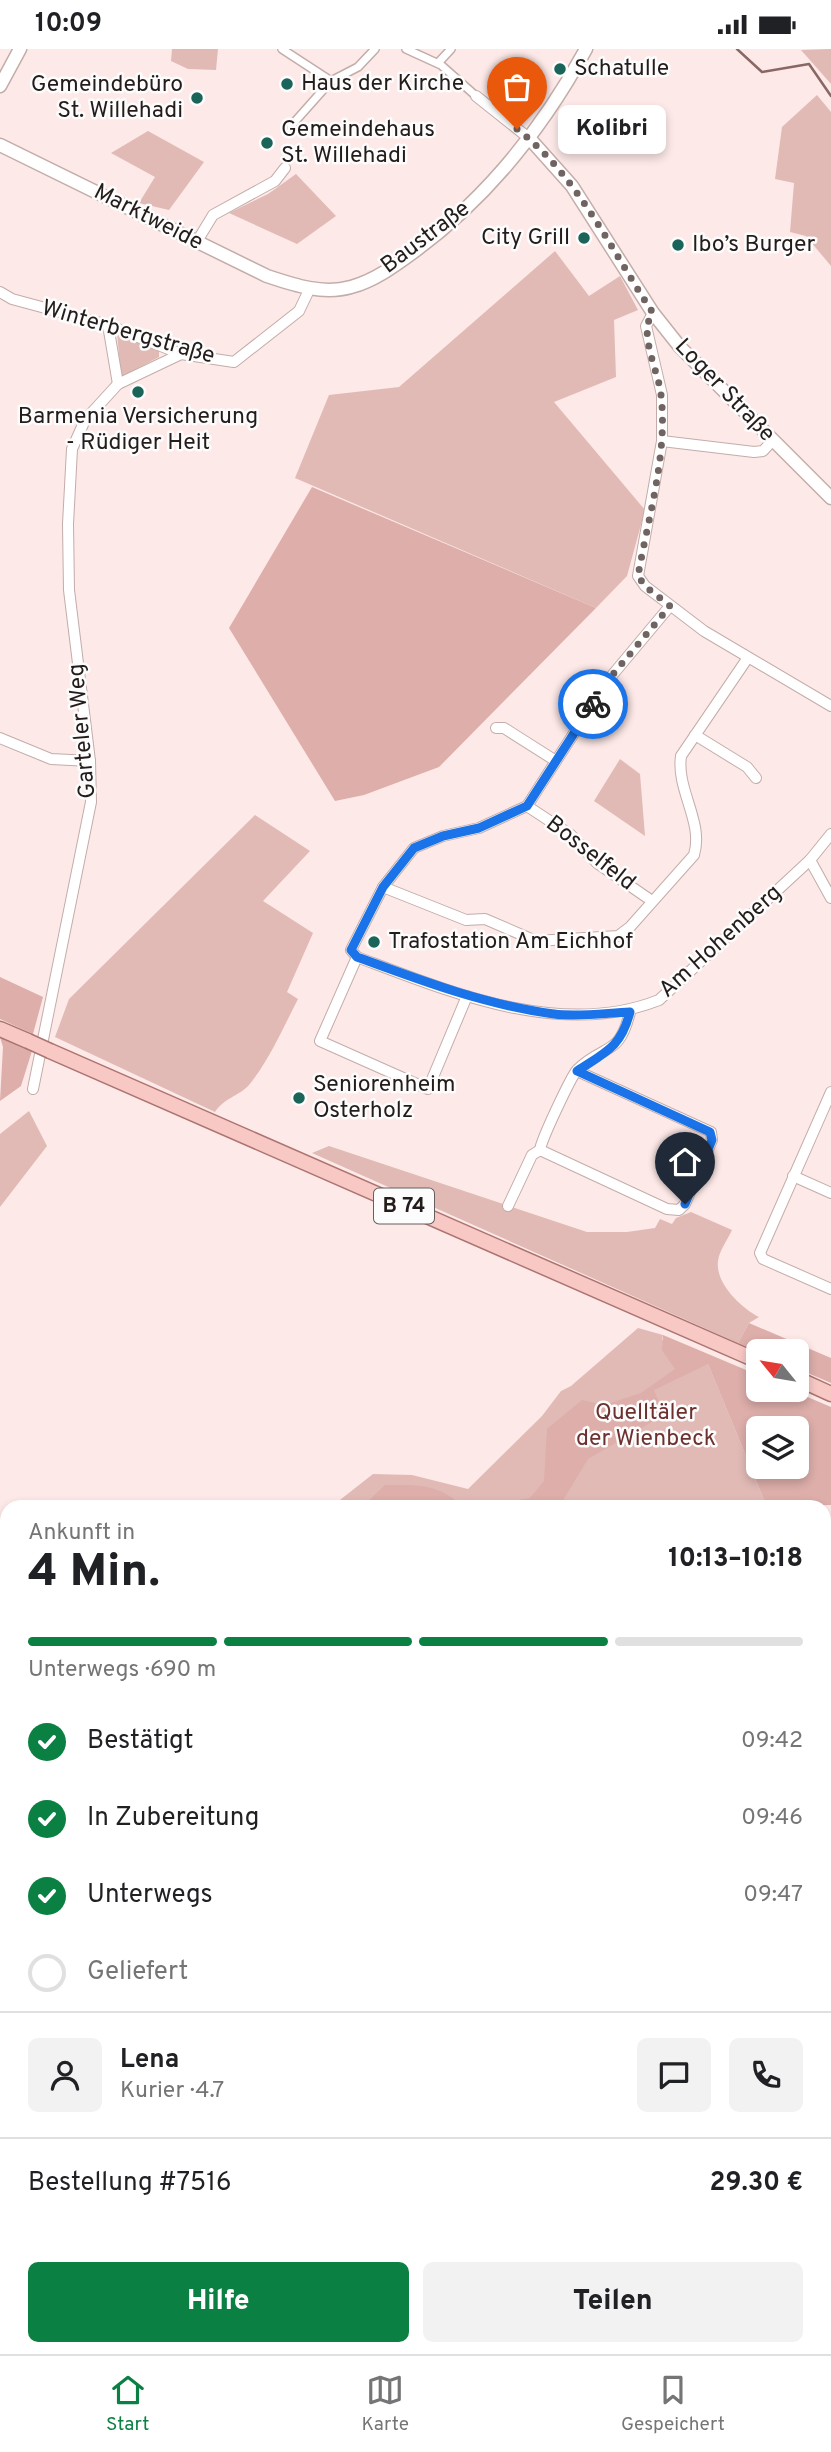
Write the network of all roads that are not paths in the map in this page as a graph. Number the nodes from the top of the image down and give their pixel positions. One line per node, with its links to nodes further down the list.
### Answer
1 (20, 49): 9 (street)
2 (282, 49): 8 (street)
3 (375, 49): 8 (street)
4 (406, 49): 7 (street)
5 (452, 49): 7 (street)
6 (586, 49): 12 (street, Baustraße)
7 (438, 63): 10 (street)
8 (331, 81): 11 (street)
9 (0, 86)
10 (476, 96): 12 (street)
11 (291, 126)
12 (530, 139): 16 (street, Baustraße); 18 (street, Loger Straße)
13 (0, 145): 15 (street, Marktweide)
14 (285, 168): 15 (street)
15 (195, 243): 16 (street, Marktweide)
16 (304, 287): 20 (street, Winterbergstraße)
17 (0, 292): 19 (street, Winterbergstraße)
18 (653, 313): 22 (street); 23 (street, Loger Straße)
19 (108, 325): 20 (street, Winterbergstraße); 21 (street)
20 (181, 353): 21 (street, Garteler Weg)
21 (118, 384): 31 (street, Garteler Weg)
22 (662, 441): 23 (street); 25 (street)
23 (772, 441): 24 (street, Loger Straße)
24 (831, 498)
25 (670, 606): 26 (street); 32 (street)
26 (747, 659): 27 (street); 29 (street)
27 (831, 706)
28 (496, 728): 32 (street)
29 (695, 736): 33 (street); 39 (street)
30 (0, 738): 31 (street)
31 (90, 761): 45 (street, Garteler Weg)
32 (556, 761): 34 (street)
33 (756, 778)
34 (527, 806): 37 (street); 39 (street, Bosselfeld)
35 (831, 834): 36 (street, Am Hohenberg)
36 (810, 860): 38 (street); 42 (street, Am Hohenberg)
37 (383, 887): 39 (street); 40 (street)
38 (831, 898)
39 (652, 901)
40 (354, 954): 41 (street, Am Hohenberg); 41 (street)
41 (467, 996): 42 (street, Am Hohenberg)
42 (630, 1012): 44 (street)
43 (0, 1029): 52 (main road, B 74, bridge)
44 (577, 1071): 47 (street); 47 (street)
45 (33, 1089)
46 (831, 1092): 48 (street)
47 (540, 1150): 50 (street)
48 (793, 1176): 49 (street); 51 (street)
49 (831, 1193)
50 (508, 1206)
51 (831, 1289)
52 (746, 1356)
53 (809, 1384): 54 (main road)
54 (831, 1394)

